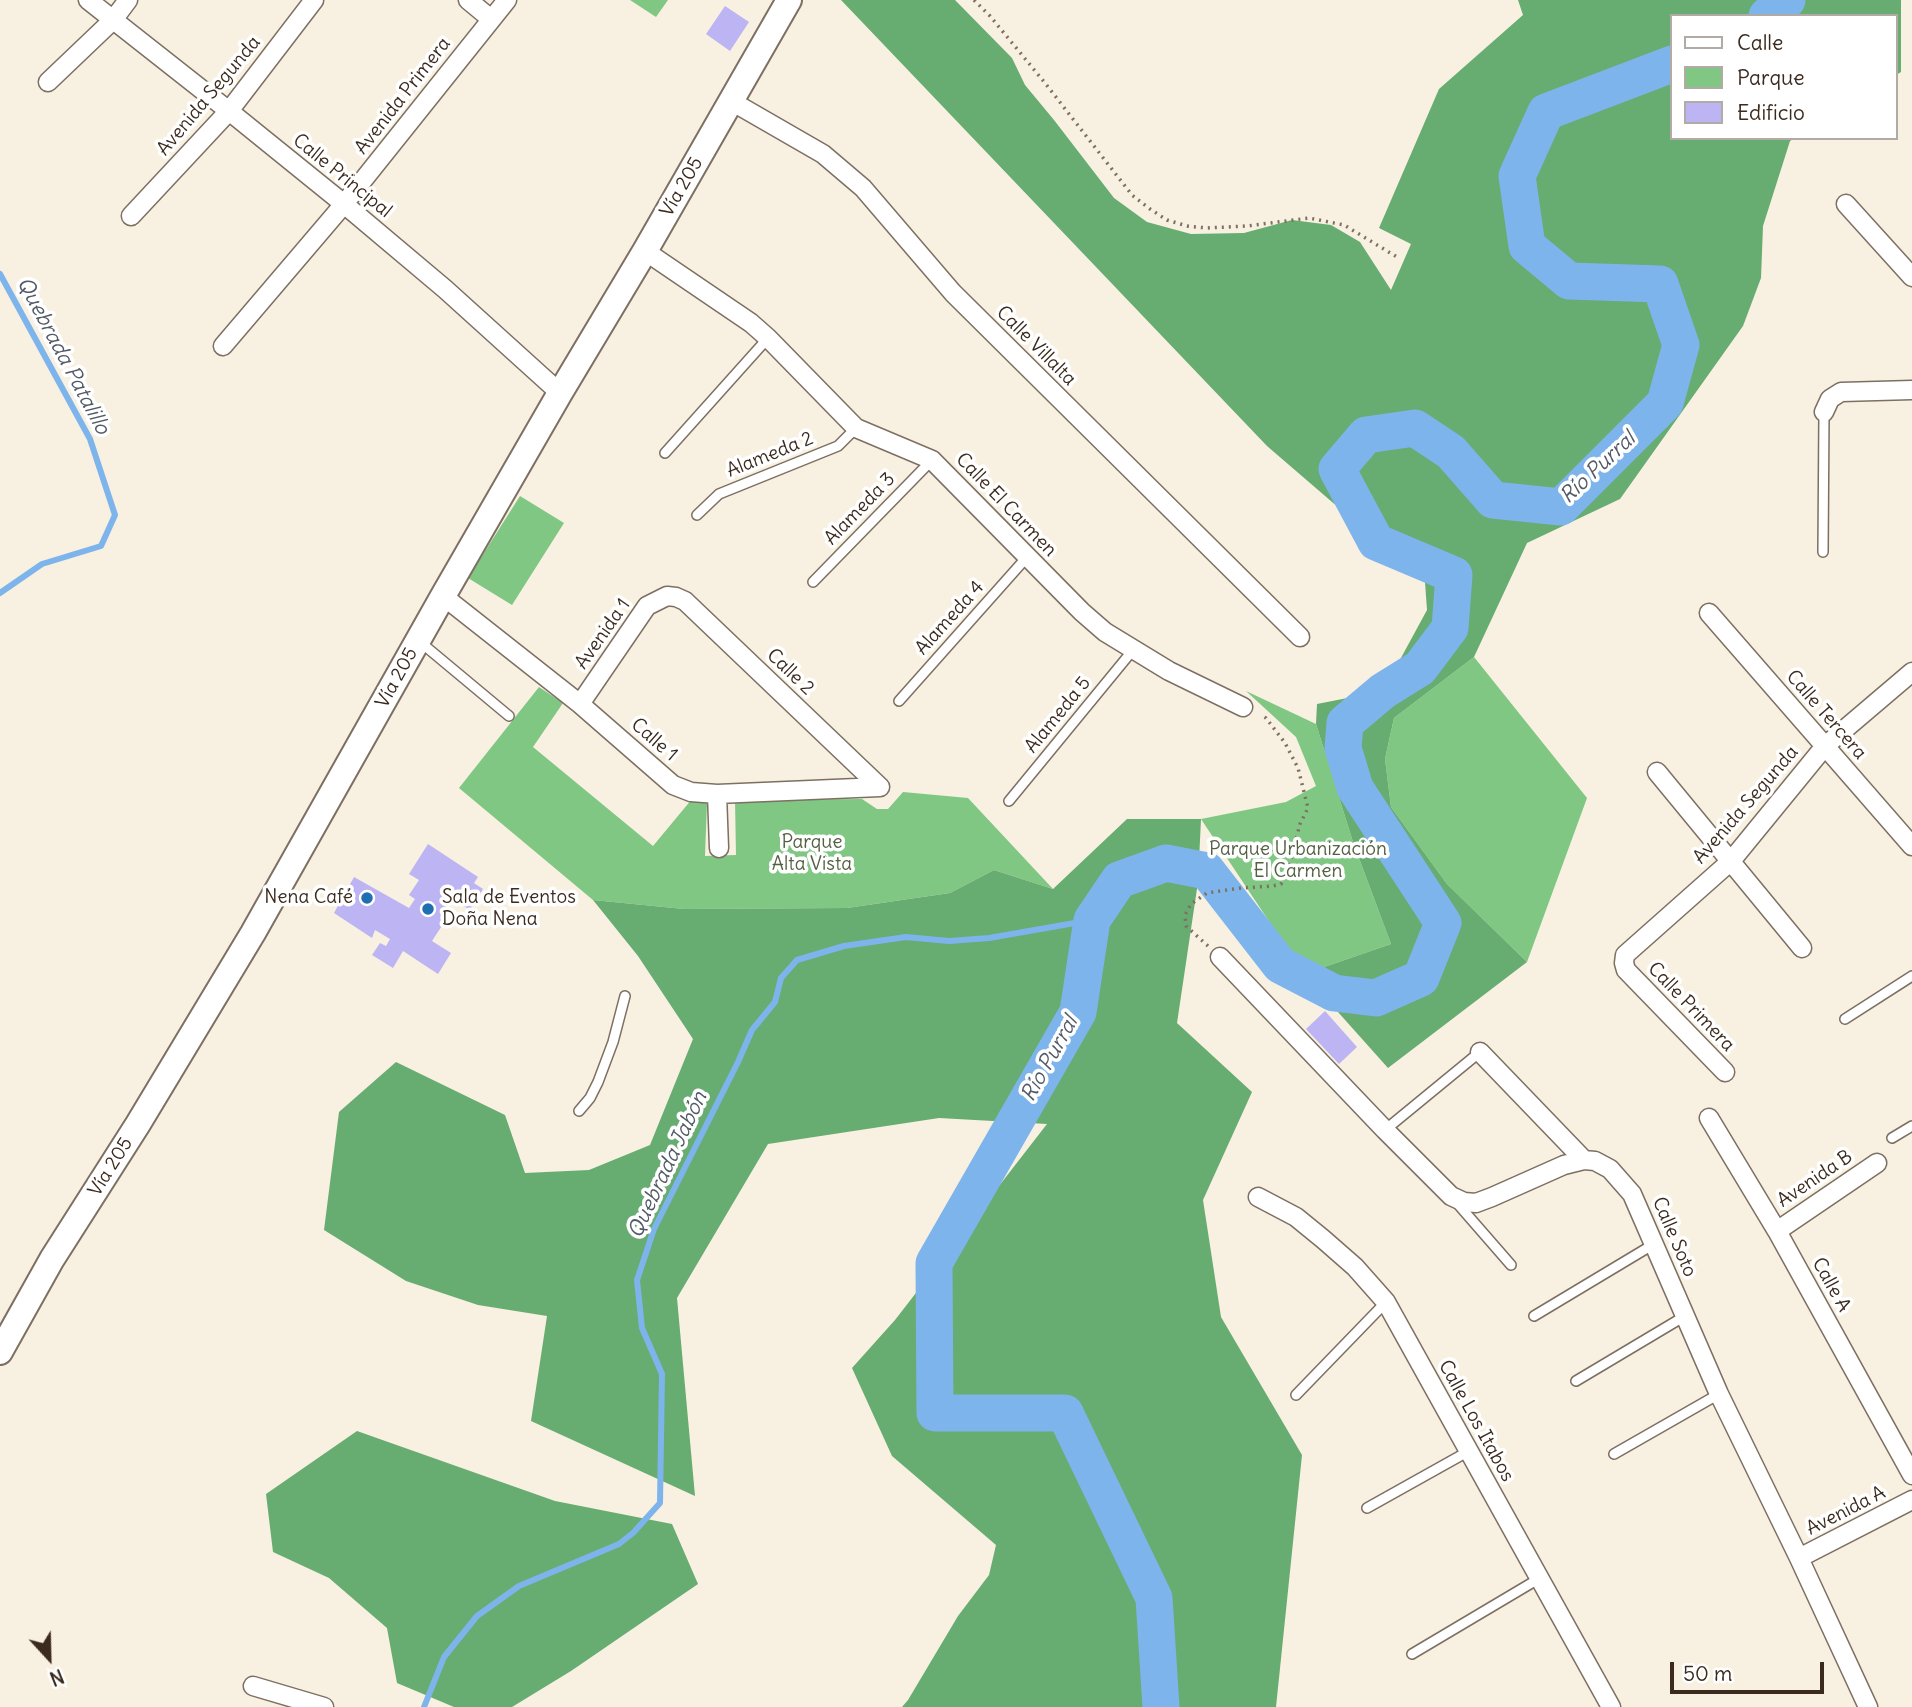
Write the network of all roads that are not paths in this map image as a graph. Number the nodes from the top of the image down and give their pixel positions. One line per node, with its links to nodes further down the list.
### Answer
1 (88, 0): 8 (street, Calle Principal)
2 (128, 0): 8 (street)
3 (314, 0): 11 (street, Avenida Segunda)
4 (468, 0): 7 (street)
5 (507, 0): 7 (street, Avenida Primera)
6 (789, 0): 10 (main road, Vía 205)
7 (491, 19): 12 (street, Avenida Primera)
8 (113, 20): 9 (street); 11 (street, Calle Principal)
9 (48, 82)
10 (731, 101): 15 (main road, Vía 205); 32 (street, Calle Villalta)
11 (229, 111): 12 (street, Calle Principal); 14 (street, Avenida Segunda)
12 (344, 204): 18 (street, Avenida Primera); 20 (street, Calle Principal)
13 (1846, 204): 16 (street)
14 (131, 216)
15 (645, 251): 17 (street, Calle El Carmen); 20 (main road, Vía 205)
16 (1912, 277)
17 (768, 338): 22 (street, Calle El Carmen); 23 (lane)
18 (223, 346)
19 (1912, 390): 21 (street)
20 (561, 393): 29 (main road, Vía 205)
21 (1824, 412): 26 (lane)
22 (856, 428): 24 (street, Calle El Carmen); 25 (lane, Alameda 2)
23 (664, 453)
24 (932, 460): 27 (street, Calle El Carmen); 28 (lane, Alameda 3)
25 (697, 515)
26 (1823, 552)
27 (1027, 557): 34 (street, Calle El Carmen); 36 (lane, Alameda 4)
28 (813, 582)
29 (443, 596): 33 (main road, Vía 205); 37 (street, Calle 1)
30 (667, 596): 37 (street, Avenida 1); 42 (street, Calle 2)
31 (1709, 613): 40 (street, Calle Tercera)
32 (1300, 637)
33 (418, 641): 39 (lane); 71 (main road, Vía 205)
34 (1133, 650): 38 (street, Calle El Carmen); 44 (lane, Alameda 5)
35 (1912, 672): 40 (street, Avenida Segunda)
36 (899, 701)
37 (580, 704): 43 (street, Calle 1)
38 (1243, 707)
39 (509, 716)
40 (1825, 746): 45 (street, Calle Tercera); 47 (street, Avenida Segunda)
41 (1657, 772): 47 (street)
42 (880, 788): 43 (street, Calle 1)
43 (717, 794): 46 (street)
44 (1009, 801)
45 (1912, 846)
46 (719, 848)
47 (1731, 861): 48 (street); 50 (street, Avenida Segunda)
48 (1802, 948)
49 (1220, 957): 59 (street)
50 (1626, 970): 55 (street, Calle Primera)
51 (1912, 976): 53 (lane)
52 (625, 996): 56 (lane)
53 (1845, 1019)
54 (1480, 1052): 59 (lane); 61 (street)
55 (1725, 1072)
56 (579, 1111)
57 (1709, 1118): 65 (street, Calle A)
58 (1912, 1126): 60 (lane)
59 (1385, 1130): 63 (street)
60 (1892, 1138)
61 (1584, 1160): 63 (street); 66 (street, Calle Soto)
62 (1877, 1163): 65 (street, Avenida B)
63 (1451, 1196): 67 (lane)
64 (1258, 1197): 68 (street, Calle Los Itabos)
65 (1777, 1231): 77 (street, Calle A)
66 (1654, 1244): 69 (lane); 70 (street, Calle Soto)
67 (1511, 1265)
68 (1386, 1303): 74 (lane); 75 (street, Calle Los Itabos)
69 (1534, 1316)
70 (1685, 1316): 72 (lane); 73 (street, Calle Soto)
71 (0, 1352)
72 (1576, 1381)
73 (1719, 1394): 76 (lane); 80 (street, Calle Soto)
74 (1296, 1395)
75 (1469, 1451): 79 (lane); 81 (street, Calle Los Itabos)
76 (1614, 1454)
77 (1912, 1475)
78 (1912, 1500): 80 (street, Avenida A)
79 (1367, 1508)
80 (1799, 1558): 86 (street, Calle Soto)
81 (1540, 1578): 82 (lane); 85 (street, Calle Los Itabos)
82 (1412, 1654)
83 (253, 1686): 84 (street)
84 (324, 1707)
85 (1611, 1707)
86 (1868, 1707)

